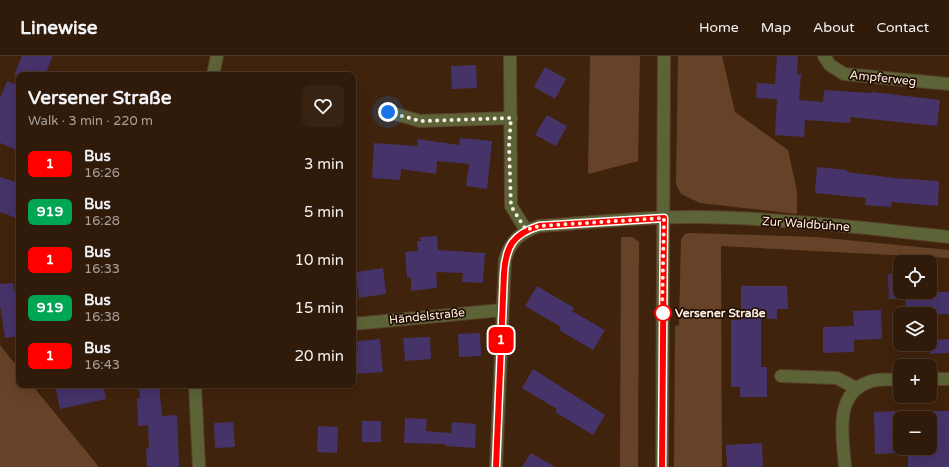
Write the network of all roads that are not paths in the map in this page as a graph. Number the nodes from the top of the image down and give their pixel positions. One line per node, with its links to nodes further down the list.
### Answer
1 (217, 56): 5 (street)
2 (510, 56): 8 (street)
3 (664, 56): 9 (street)
4 (824, 56): 6 (street, Ampferweg)
5 (214, 72)
6 (949, 84)
7 (388, 112): 8 (street)
8 (511, 118): 10 (street)
9 (664, 218): 10 (street, Zur Waldbühne); 11 (street, Zur Waldbühne); 22 (street)
10 (526, 230): 12 (street)
11 (949, 237)
12 (502, 310): 13 (street, Händelstraße); 21 (street)
13 (356, 324)
14 (781, 376): 19 (street)
15 (937, 379): 16 (street)
16 (949, 379)
17 (893, 380): 19 (street)
18 (195, 388): 20 (street)
19 (856, 388): 23 (street)
20 (199, 467)
21 (496, 467)
22 (662, 467)
23 (845, 467)

